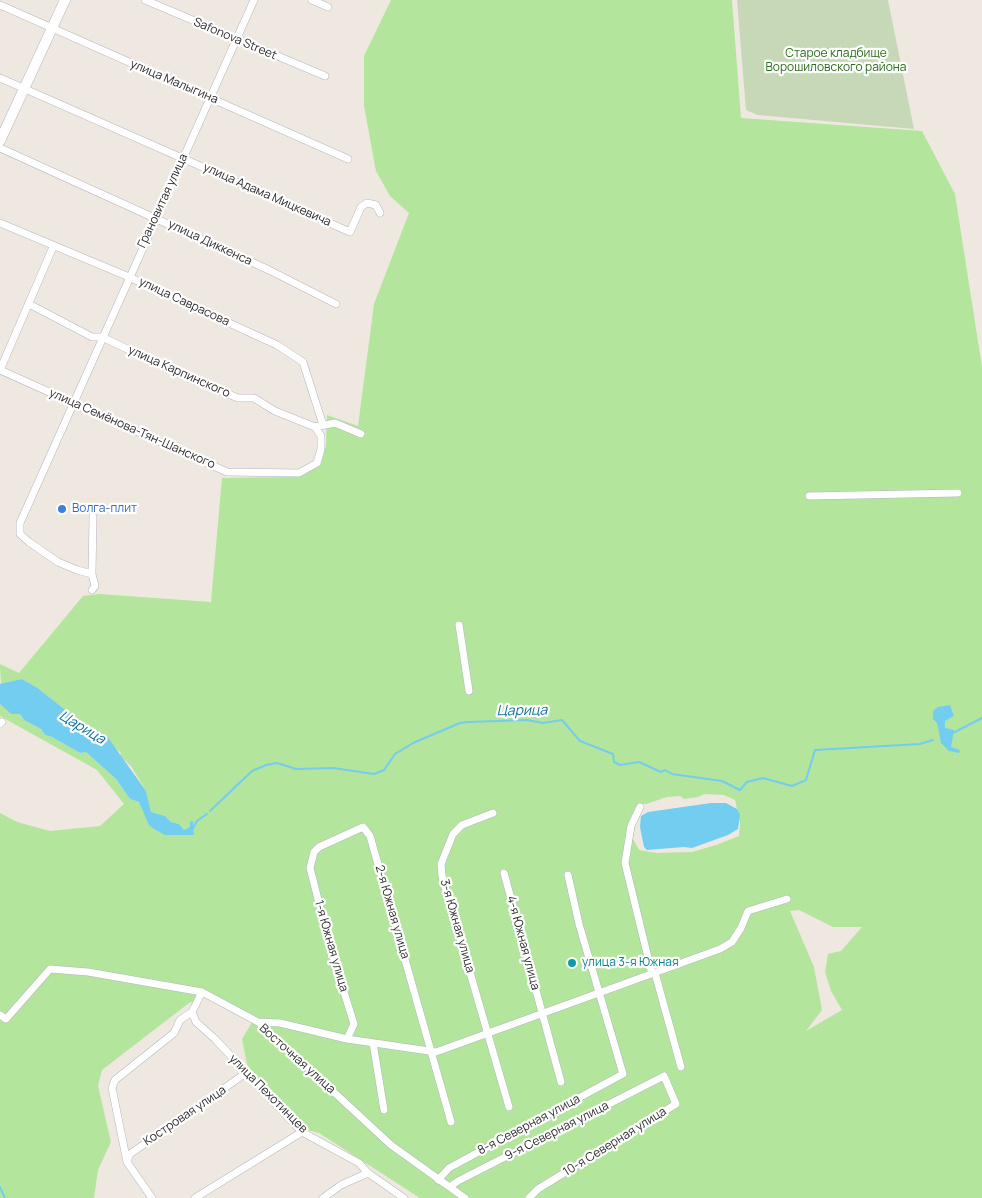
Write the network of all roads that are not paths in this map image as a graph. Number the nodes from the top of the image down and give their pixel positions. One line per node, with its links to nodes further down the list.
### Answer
1 (65, 0): 7 (main road)
2 (145, 0): 8 (street, Safonova Street)
3 (254, 0): 8 (street, Грановитая улица)
4 (312, 0): 6 (street)
5 (0, 5): 7 (street, улица Малыгина)
6 (328, 7)
7 (52, 29): 11 (main road); 12 (street, улица Малыгина)
8 (236, 40): 9 (street, Safonova Street); 12 (street, Грановитая улица)
9 (325, 76)
10 (0, 78): 11 (street, улица Адама Мицкевича)
11 (24, 89): 13 (main road); 15 (street, улица Адама Мицкевича)
12 (211, 98): 15 (street, Грановитая улица); 16 (street, улица Малыгина)
13 (0, 141)
14 (0, 148): 18 (street, улица Диккенса)
15 (183, 158): 17 (street, улица Адама Мицкевича); 18 (street, Грановитая улица)
16 (348, 159)
17 (380, 212)
18 (155, 218): 21 (street, Грановитая улица); 23 (street, улица Диккенса)
19 (0, 223): 20 (street, улица Саврасова)
20 (53, 247): 21 (street, улица Саврасова); 22 (street)
21 (129, 277): 24 (street, Грановитая улица); 27 (street, улица Саврасова)
22 (29, 304): 24 (street, улица Карпинского); 25 (street)
23 (336, 304)
24 (102, 337): 26 (street, Грановитая улица); 27 (street, улица Карпинского)
25 (0, 370): 26 (street, улица Семёнова-Тян-Шанского)
26 (73, 403): 27 (street, улица Семёнова-Тян-Шанского); 32 (street, Грановитая улица)
27 (319, 426): 28 (street, улица Карпинского)
28 (360, 434)
29 (958, 493): 30 (street)
30 (809, 496)
31 (93, 516): 32 (street)
32 (92, 574): 33 (street)
33 (92, 590)
34 (459, 625): 35 (street)
35 (469, 690)
36 (640, 807): 42 (street)
37 (493, 813): 49 (street, 3-я Южная улица)
38 (314, 852): 50 (street, 1-я Южная улица); 52 (street, 2-я Южная улица)
39 (504, 873): 46 (street, 4-я Южная улица)
40 (568, 874): 44 (street)
41 (787, 899): 42 (street)
42 (655, 973): 44 (street); 53 (street)
43 (202, 992): 45 (street); 47 (street, Восточная улица); 48 (street, Восточная улица)
44 (599, 994): 46 (street); 63 (street, 8-я Северная улица)
45 (192, 1012): 54 (street, улица Пехотинцев); 61 (street)
46 (542, 1014): 49 (street); 56 (street, 4-я Южная улица)
47 (3, 1017)
48 (258, 1022): 50 (street); 63 (street, Восточная улица)
49 (489, 1034): 52 (street); 57 (street, 3-я Южная улица)
50 (347, 1039): 51 (street)
51 (373, 1043): 52 (street); 58 (street)
52 (432, 1052): 59 (street)
53 (681, 1067)
54 (246, 1073): 60 (street, улица Пехотинцев); 61 (street, Костровая улица)
55 (664, 1076): 64 (street, 9-я Северная улица); 70 (street, 10-я Северная улица)
56 (561, 1082)
57 (509, 1107)
58 (384, 1110)
59 (451, 1122)
60 (302, 1132): 62 (street, улица Пехотинцев); 66 (street)
61 (127, 1162): 65 (street)
62 (368, 1173): 67 (street); 68 (street, улица Пехотинцев)
63 (438, 1180): 64 (street, Восточная улица)
64 (451, 1186): 69 (street, Восточная улица)
65 (152, 1198)
66 (195, 1198)
67 (324, 1198)
68 (404, 1198)
69 (465, 1198)
70 (529, 1198)

